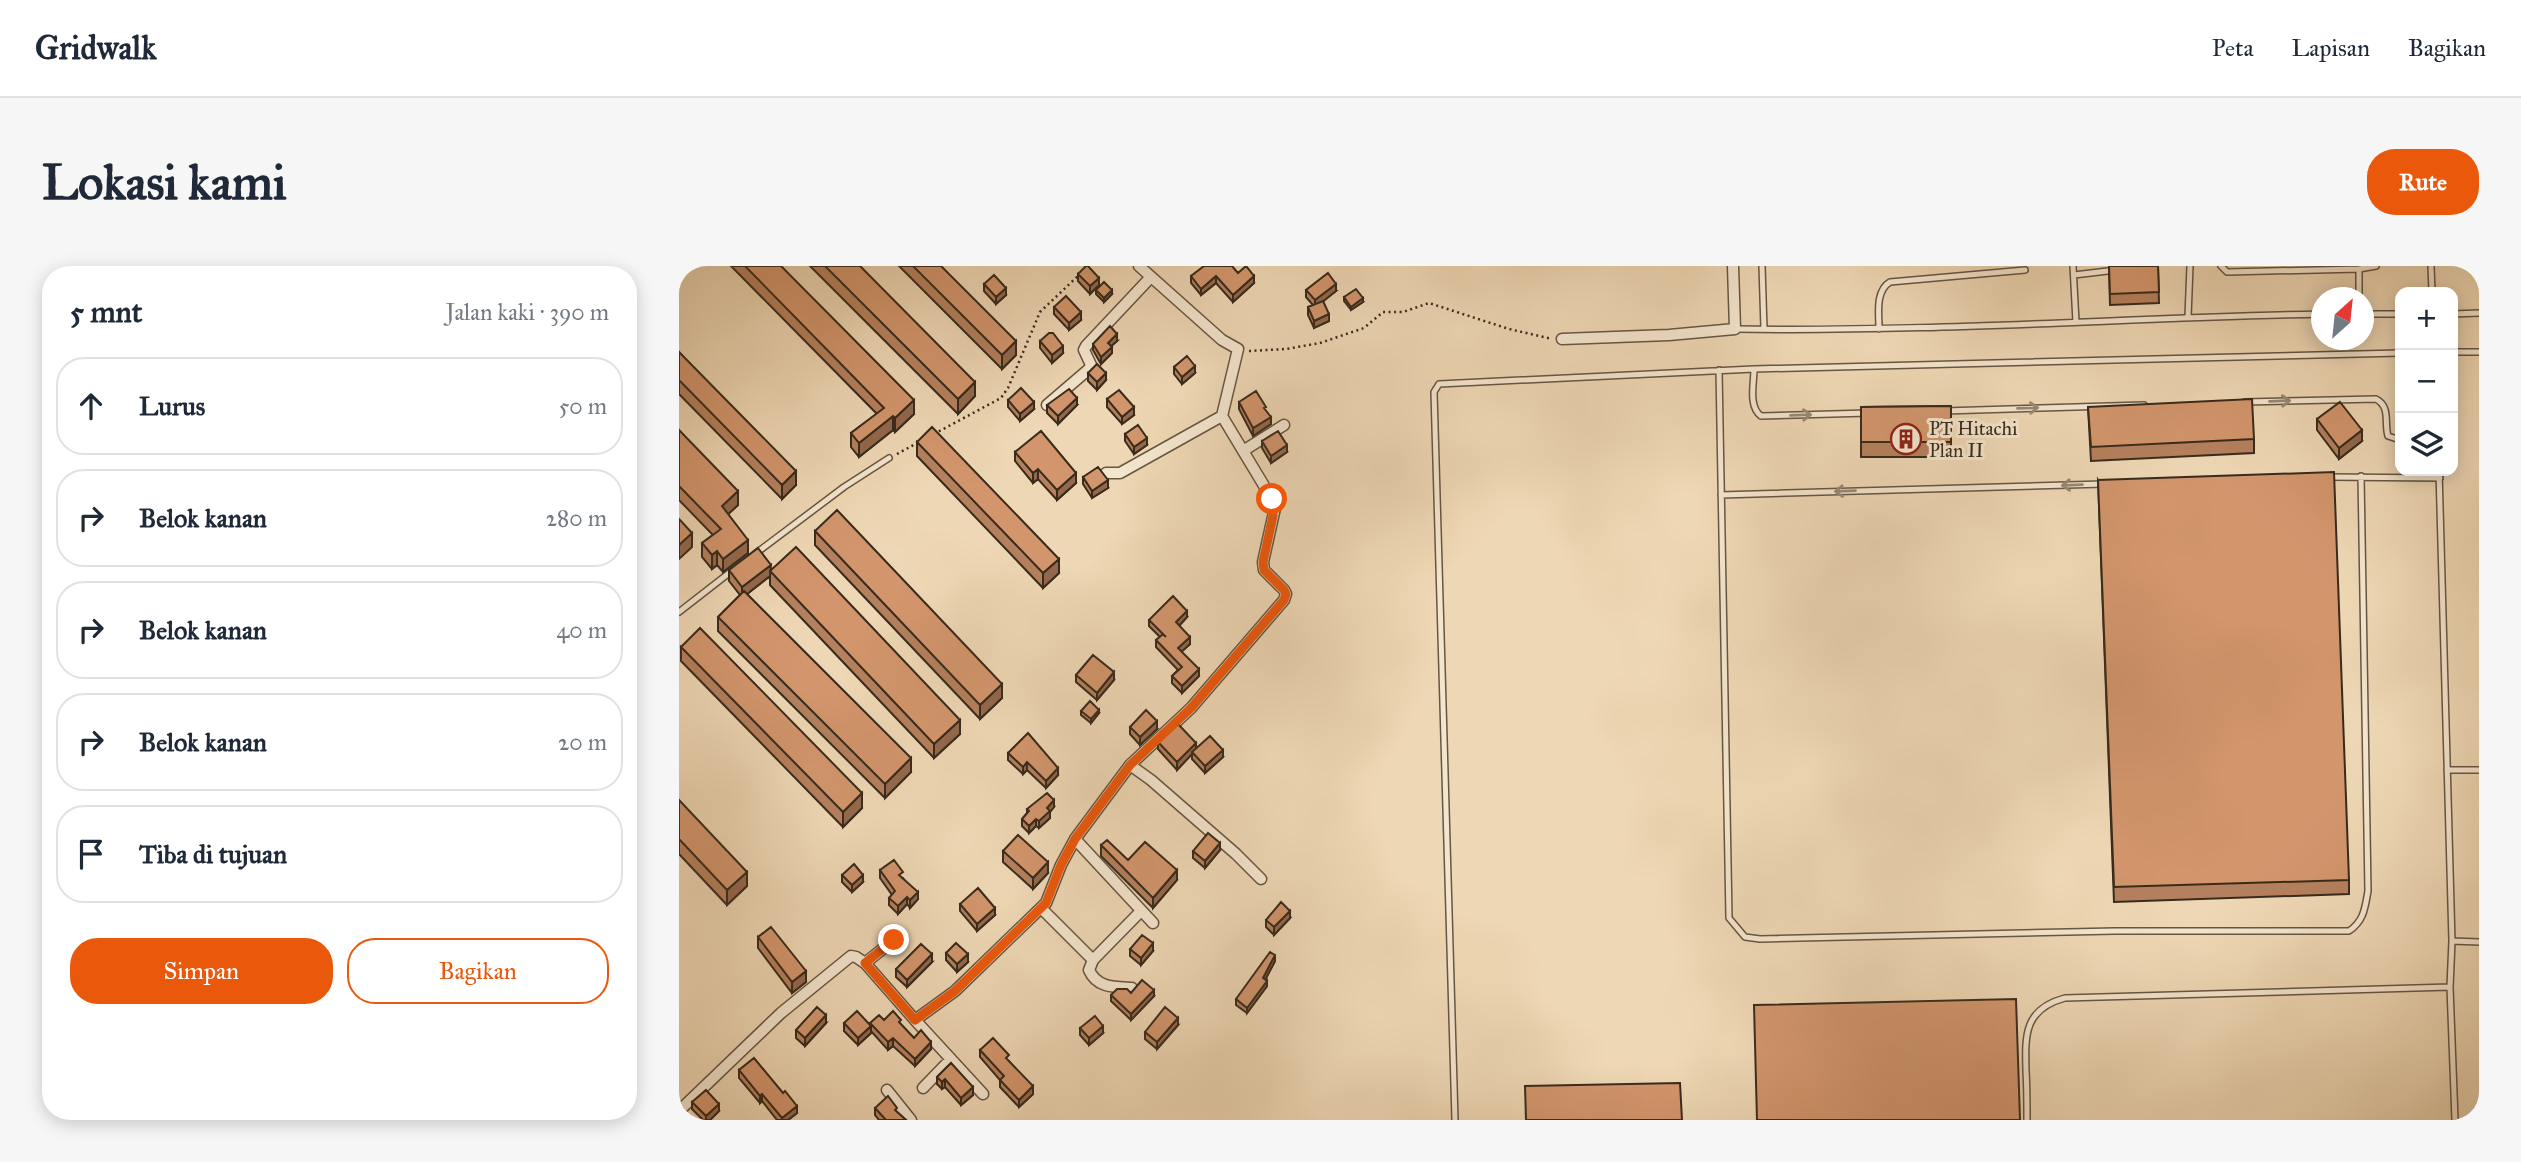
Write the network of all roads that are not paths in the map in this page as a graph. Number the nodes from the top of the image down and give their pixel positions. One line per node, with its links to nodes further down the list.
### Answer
1 (1139, 266): 13 (street)
2 (1733, 266): 23 (street)
3 (1762, 266): 25 (lane)
4 (2073, 266): 12 (lane)
5 (2190, 266): 21 (lane)
6 (2221, 266): 10 (lane)
7 (2376, 266): 10 (lane)
8 (2431, 266): 15 (lane)
9 (2130, 269): 12 (lane)
10 (2360, 269): 14 (lane)
11 (2025, 270): 24 (lane)
12 (2074, 275): 22 (lane)
13 (1150, 278): 34 (street); 37 (street)
14 (2360, 287)
15 (2432, 287)
16 (2479, 313): 20 (lane)
17 (2311, 314): 21 (lane)
18 (2374, 314): 19 (lane)
19 (2395, 314)
20 (2458, 314)
21 (2188, 317): 22 (lane)
22 (2076, 322): 24 (lane)
23 (1735, 329): 25 (lane); 26 (street)
24 (1879, 329): 25 (lane)
25 (1764, 330)
26 (1562, 339)
27 (2458, 352): 28 (lane)
28 (2479, 352)
29 (2395, 353): 30 (lane)
30 (1755, 369): 31 (lane); 36 (lane, one-way to 36)
31 (1719, 370): 48 (lane); 74 (lane)
32 (2242, 402): 39 (lane, one-way to 39)
33 (2146, 404): 35 (lane, one-way to 33)
34 (1047, 405)
35 (1939, 411)
36 (1870, 413)
37 (1222, 416): 40 (street); 42 (street)
38 (1284, 425): 40 (street)
39 (2395, 438)
40 (1243, 451): 52 (street)
41 (889, 458): 49 (lane)
42 (1106, 473)
43 (2395, 475): 44 (lane)
44 (2361, 476): 46 (lane); 48 (lane)
45 (2440, 476): 53 (lane)
46 (2320, 477)
47 (2115, 484): 48 (lane, one-way to 48)
48 (1721, 495)
49 (747, 560)
50 (737, 568): 51 (lane)
51 (679, 612)
52 (1130, 765): 55 (street); 56 (street)
53 (2447, 770): 54 (lane); 61 (lane)
54 (2479, 770)
55 (1075, 839): 57 (street); 58 (street)
56 (1261, 879)
57 (1041, 908): 63 (street); 67 (street)
58 (1141, 911): 59 (street); 63 (street)
59 (1153, 923)
60 (894, 940): 64 (street)
61 (2452, 941): 62 (lane); 65 (lane)
62 (2479, 942)
63 (1093, 960): 66 (street)
64 (865, 963): 67 (street); 72 (street)
65 (2450, 987): 75 (lane); 76 (lane)
66 (1132, 988)
67 (915, 1020): 68 (street)
68 (951, 1059): 69 (street); 71 (street)
69 (923, 1088)
70 (887, 1090): 73 (street)
71 (983, 1094)
72 (679, 1111)
73 (911, 1120)
74 (1455, 1120)
75 (2027, 1120)
76 (2455, 1120)

